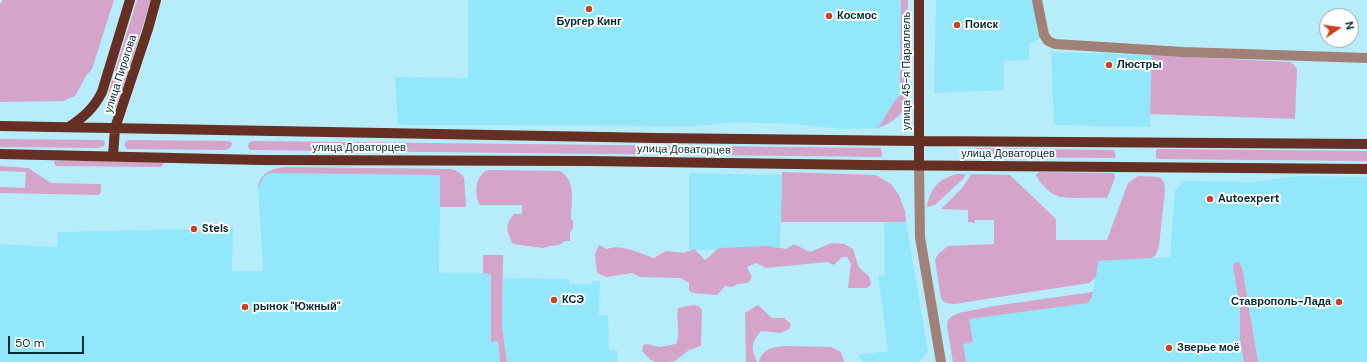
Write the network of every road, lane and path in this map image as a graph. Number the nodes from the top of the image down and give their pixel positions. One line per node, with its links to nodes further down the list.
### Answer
1 (130, 0): 7 (main road, улица Пирогова)
2 (156, 0): 8 (main road, улица Пирогова)
3 (919, 0): 9 (main road, улица 45-я Параллель)
4 (1037, 0): 5 (street)
5 (1367, 58)
6 (0, 126): 7 (main road, улица Доваторцев)
7 (69, 126): 8 (main road, улица Доваторцев)
8 (115, 128): 9 (main road, улица Доваторцев); 12 (main road, улица Пирогова)
9 (919, 141): 10 (main road, улица Доваторцев); 13 (main road, улица 45-я Параллель)
10 (1367, 144)
11 (0, 154): 12 (main road, улица Доваторцев)
12 (113, 156): 13 (main road, улица Доваторцев)
13 (919, 166): 14 (main road, улица Доваторцев); 15 (street)
14 (1367, 169)
15 (941, 362)

